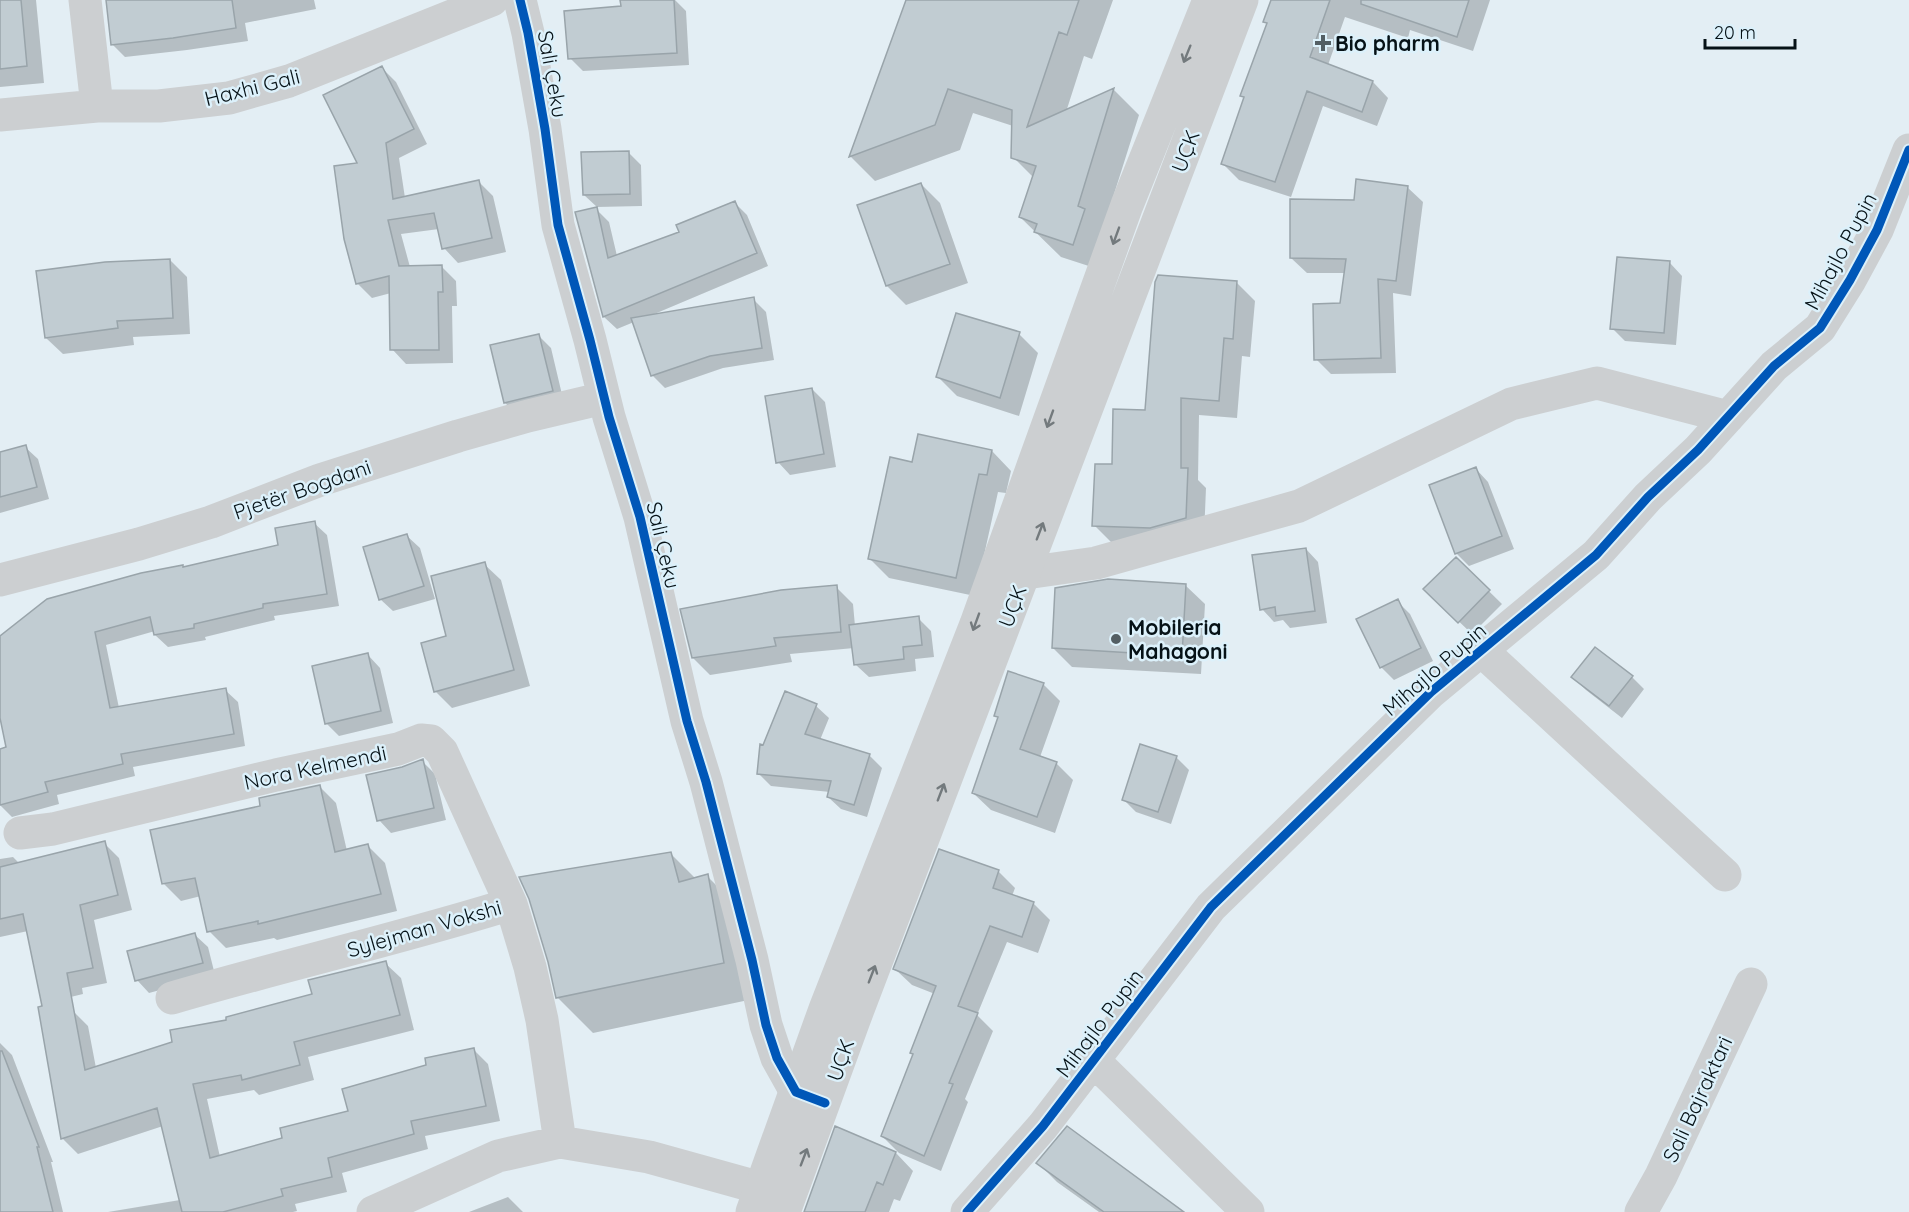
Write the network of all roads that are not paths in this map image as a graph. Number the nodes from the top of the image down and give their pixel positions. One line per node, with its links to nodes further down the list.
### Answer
1 (85, 0): 6 (street)
2 (492, 0): 6 (street, Haxhi Gali)
3 (520, 0): 9 (street, Sali Çeku)
4 (1209, 0): 12 (street, UÇK, one-way to 12)
5 (1242, 0): 11 (street, UÇK, one-way to 5)
6 (97, 106): 7 (street, Haxhi Gali)
7 (0, 115)
8 (1909, 150): 10 (street, Mihajlo Pupin)
9 (604, 399): 13 (street, Pjetër Bogdani); 21 (street, Sali Çeku)
10 (1728, 417): 11 (street); 14 (street, Mihajlo Pupin)
11 (1024, 574): 12 (street); 21 (street, UÇK, one-way to 11)
12 (992, 577): 21 (street, UÇK, one-way to 21)
13 (0, 580)
14 (1482, 650): 16 (street); 20 (street, Mihajlo Pupin)
15 (20, 833): 17 (street, Nora Kelmendi)
16 (1725, 874)
17 (511, 904): 19 (street, Sylejman Vokshi); 22 (street, Sylejman Vokshi)
18 (1751, 984): 27 (street, Sali Bajraktari)
19 (172, 998)
20 (1093, 1060): 25 (street, Mihajlo Pupin); 26 (street)
21 (811, 1098): 23 (street, UÇK)
22 (560, 1142): 23 (street); 24 (street)
23 (772, 1203)
24 (373, 1212)
25 (967, 1212)
26 (1248, 1212)
27 (1641, 1212)

